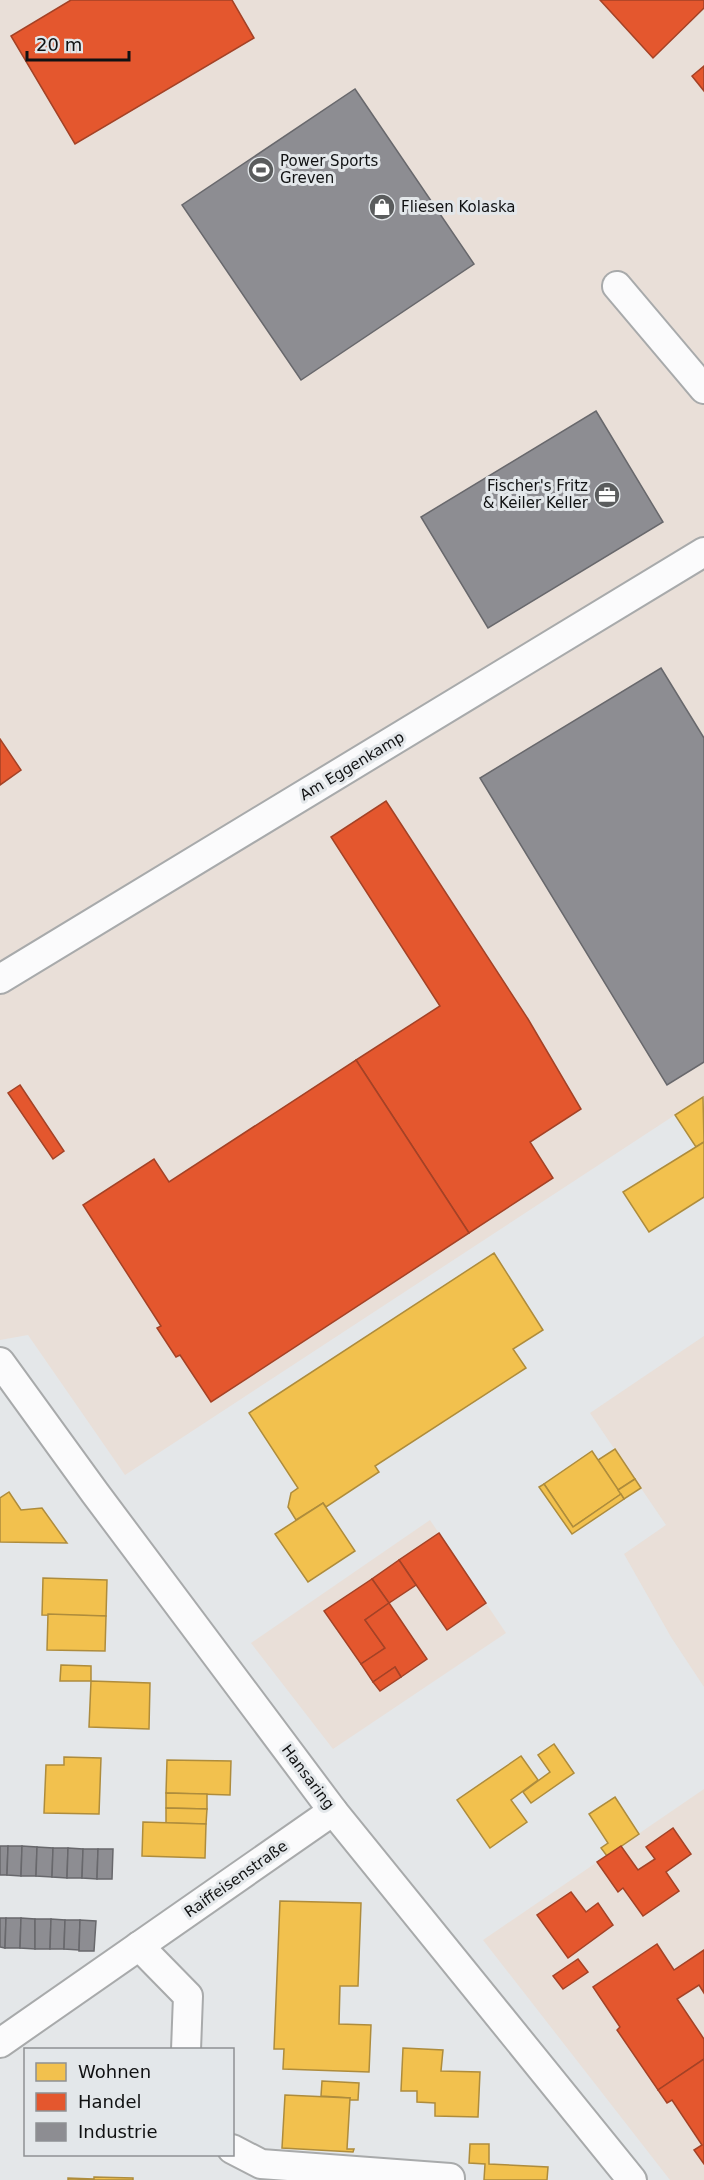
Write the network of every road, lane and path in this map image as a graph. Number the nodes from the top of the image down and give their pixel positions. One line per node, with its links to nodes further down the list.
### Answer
1 (617, 286): 2 (street)
2 (704, 389)
3 (704, 552): 4 (street, Am Eggenkamp)
4 (0, 979)
5 (0, 1362): 6 (street, Hansaring)
6 (333, 1812): 7 (street, Raiffeisenstraße); 12 (street, Hansaring)
7 (139, 1946): 8 (street, Raiffeisenstraße); 9 (street)
8 (0, 2043)
9 (186, 2048)
10 (234, 2149): 11 (street)
11 (450, 2180)
12 (632, 2180)

